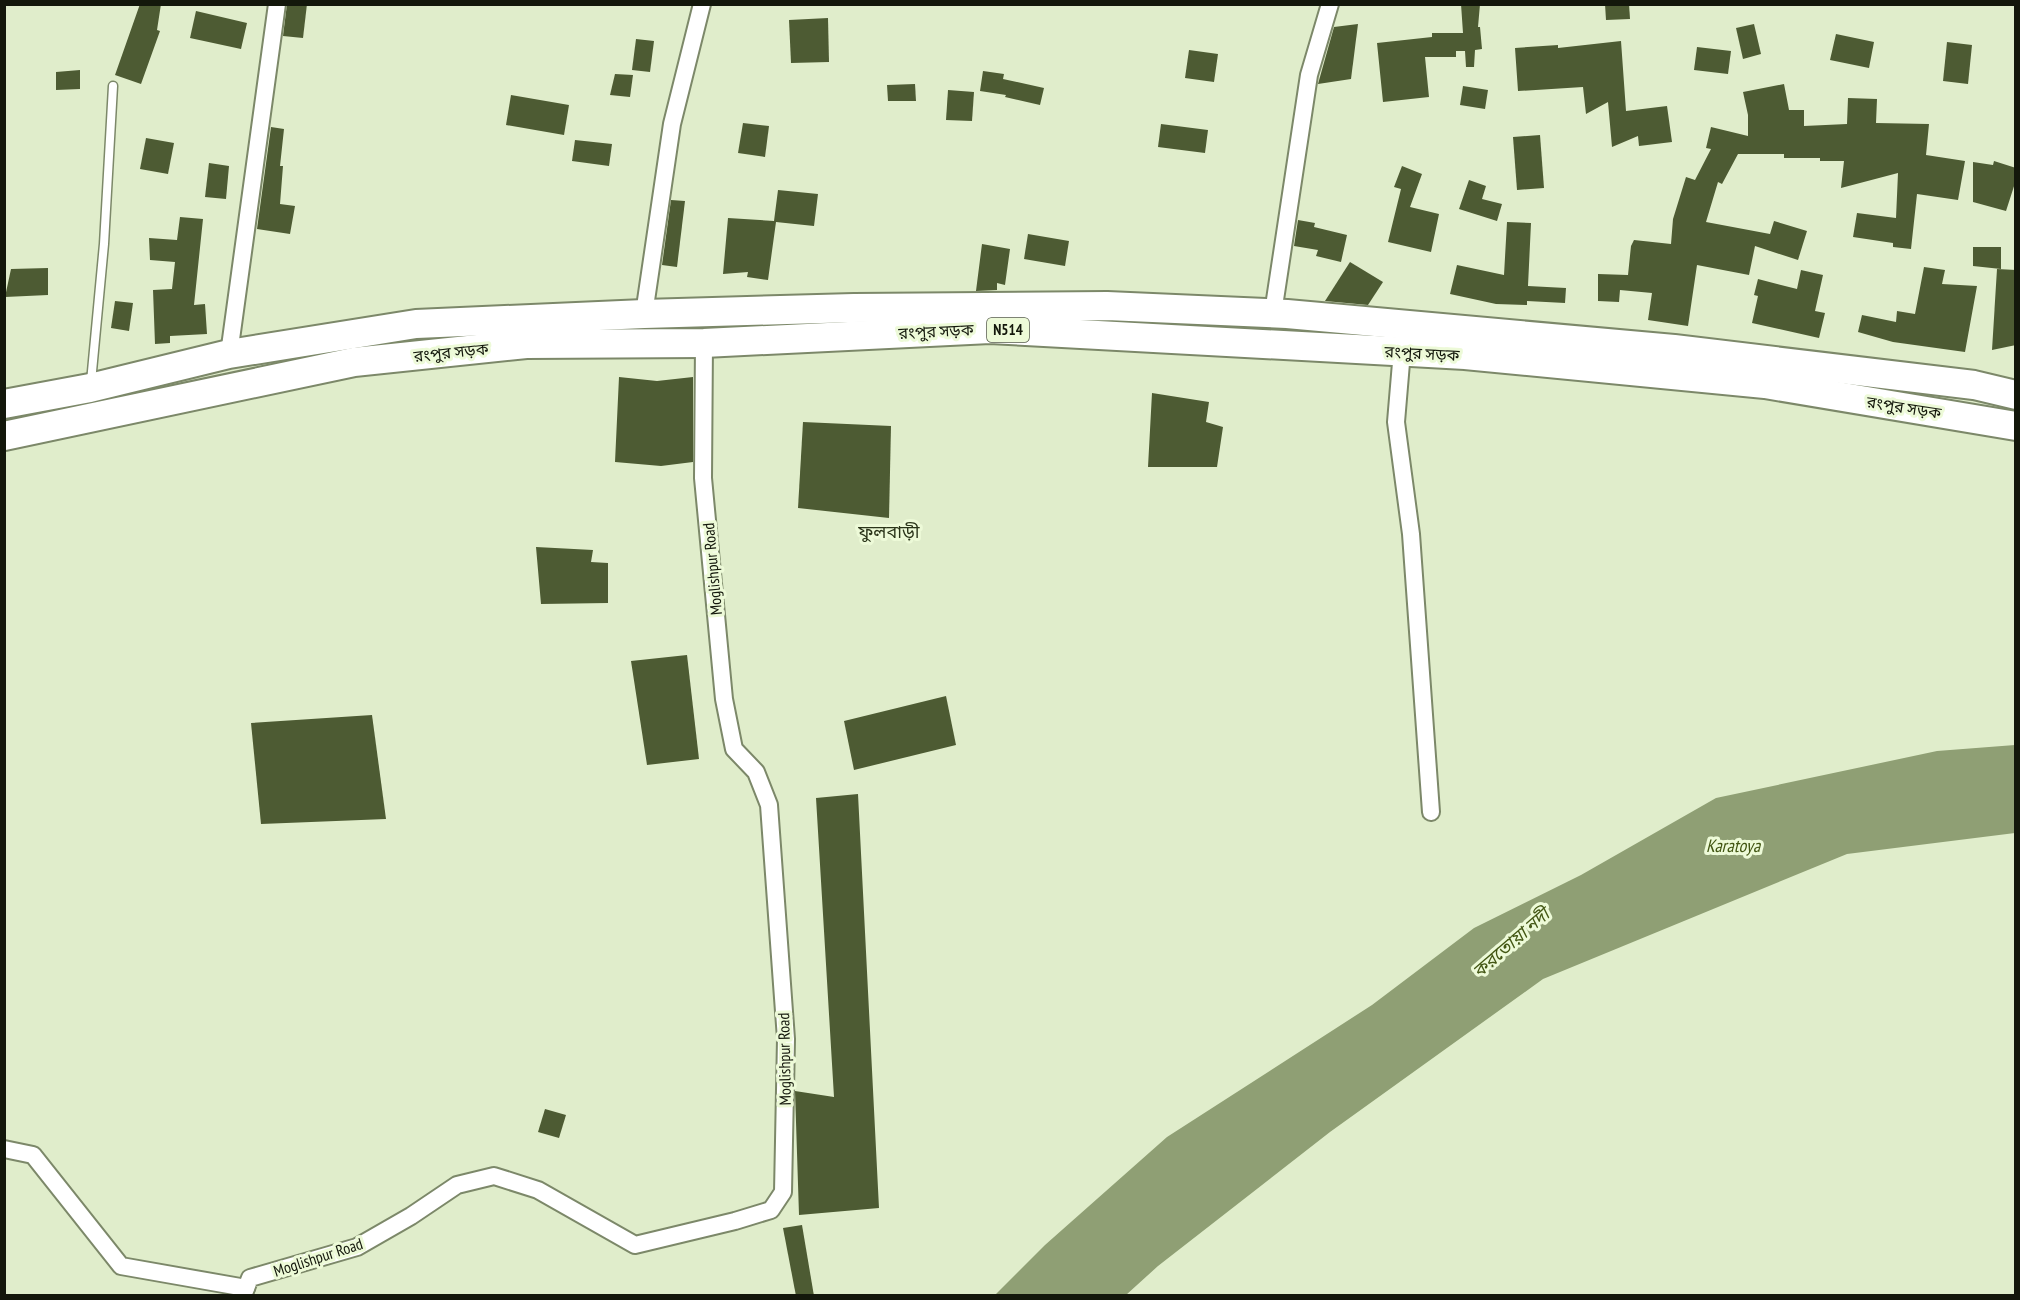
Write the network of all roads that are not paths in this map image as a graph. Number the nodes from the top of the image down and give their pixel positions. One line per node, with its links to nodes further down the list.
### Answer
1 (277, 4): 9 (street)
2 (702, 4): 5 (street)
3 (1330, 4): 6 (street)
4 (113, 86): 10 (lane)
5 (644, 314): 6 (highway, রংপুর সড়ক / N514); 9 (highway, রংপুর সড়ক / N514)
6 (1272, 314): 11 (highway, রংপুর সড়ক / N514)
7 (704, 343): 8 (highway, রংপুর সড়ক / N514); 14 (highway, রংপুর সড়ক / N514); 17 (street, Moglishpur Road)
8 (1402, 351): 13 (highway, রংপুর সড়ক / N514); 15 (street)
9 (229, 354): 10 (highway, রংপুর সড়ক / N514)
10 (90, 388): 12 (highway, রংপুর সড়ক / N514)
11 (2016, 395)
12 (4, 404)
13 (2016, 426)
14 (4, 436)
15 (1431, 812)
16 (4, 1149): 17 (street, Moglishpur Road)
17 (244, 1292)

